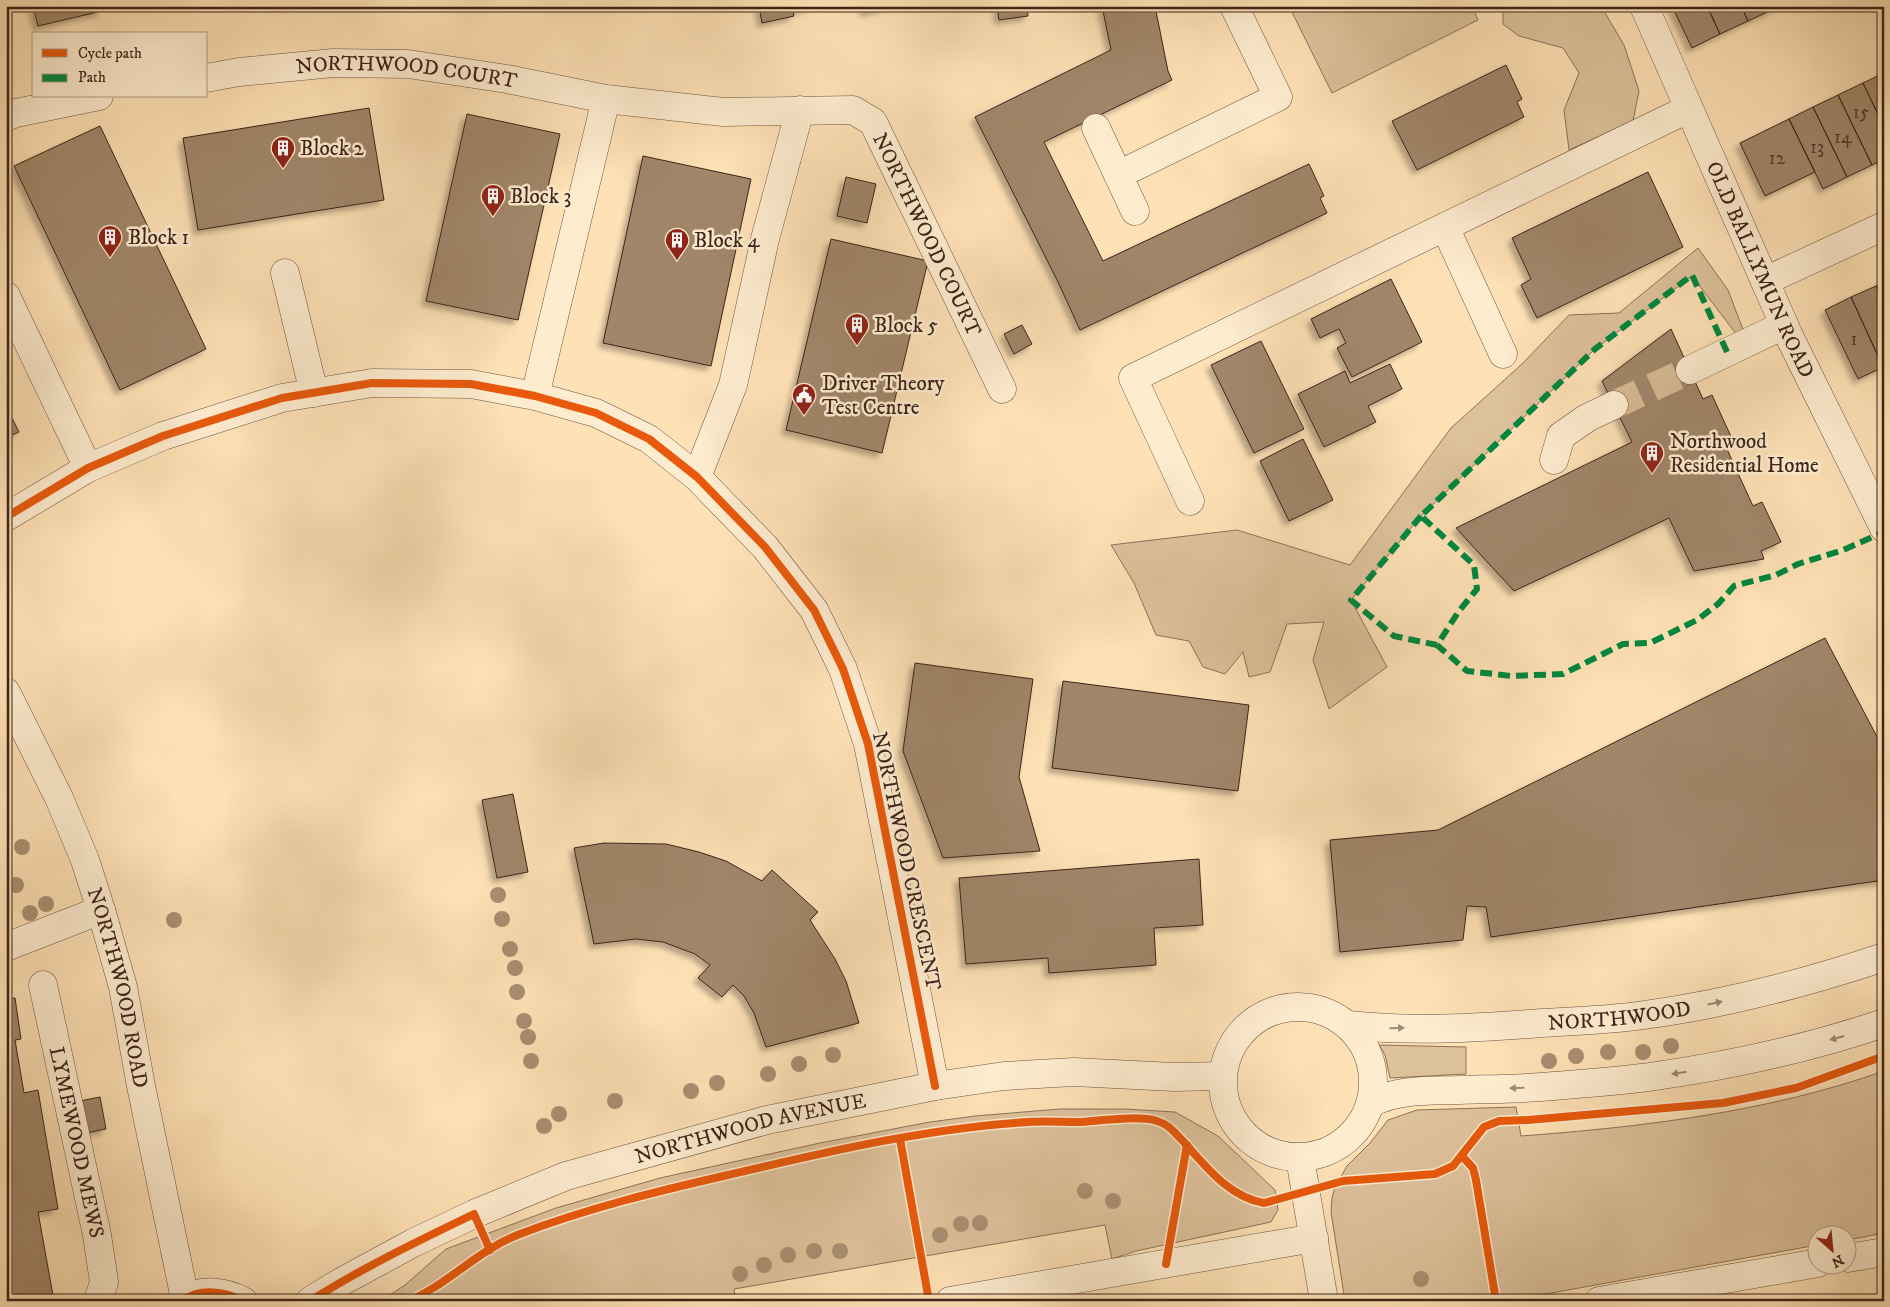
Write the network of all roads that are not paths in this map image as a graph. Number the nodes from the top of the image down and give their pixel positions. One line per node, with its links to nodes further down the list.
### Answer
1 (1234, 6): 10 (street)
2 (1644, 6): 6 (street, OLD BALLYMUN ROAD)
3 (208, 78): 5 (street, NORTHWOOD COURT)
4 (89, 98): 8 (street)
5 (606, 99): 7 (street, NORTHWOOD COURT); 22 (street)
6 (1688, 109): 13 (street); 15 (street, OLD BALLYMUN ROAD)
7 (800, 110): 20 (street, NORTHWOOD COURT); 26 (street)
8 (6, 117)
9 (1096, 128): 10 (street)
10 (1118, 175): 11 (street)
11 (1135, 211)
12 (1884, 226): 15 (street)
13 (1444, 227): 18 (street); 27 (street)
14 (285, 273): 21 (street)
15 (1765, 281): 17 (street, OLD BALLYMUN ROAD)
16 (6, 296): 25 (street)
17 (1784, 325): 19 (street); 29 (street, OLD BALLYMUN ROAD)
18 (1504, 354)
19 (1690, 370)
20 (1002, 389)
21 (314, 393): 22 (street, NORTHWOOD CRESCENT); 25 (street, NORTHWOOD CRESCENT)
22 (535, 396): 26 (street, NORTHWOOD CRESCENT)
23 (1614, 405): 24 (street)
24 (1554, 460)
25 (88, 468): 28 (street, NORTHWOOD CRESCENT)
26 (697, 477): 38 (street, NORTHWOOD CRESCENT)
27 (1190, 501)
28 (6, 517)
29 (1884, 528)
30 (6, 692): 31 (street, NORTHWOOD ROAD)
31 (101, 910): 32 (street); 45 (street, NORTHWOOD ROAD)
32 (6, 947)
33 (1884, 957): 36 (street, NORTHWOOD, one-way to 33)
34 (43, 985): 46 (street, LYMEWOOD MEWS)
35 (1884, 1023): 39 (street, one-way to 39)
36 (1348, 1025): 37 (street); 39 (street)
37 (1222, 1076): 38 (street, NORTHWOOD AVENUE); 40 (street)
38 (935, 1086): 48 (street, NORTHWOOD AVENUE)
39 (1371, 1103): 40 (street)
40 (1300, 1158): 41 (street)
41 (1314, 1238): 49 (street); 50 (street)
42 (1884, 1252): 43 (street)
43 (1858, 1256)
44 (1808, 1266): 51 (street)
45 (184, 1300): 47 (street)
46 (98, 1301)
47 (243, 1301)
48 (310, 1301)
49 (950, 1301)
50 (1324, 1301)
51 (1599, 1301)

